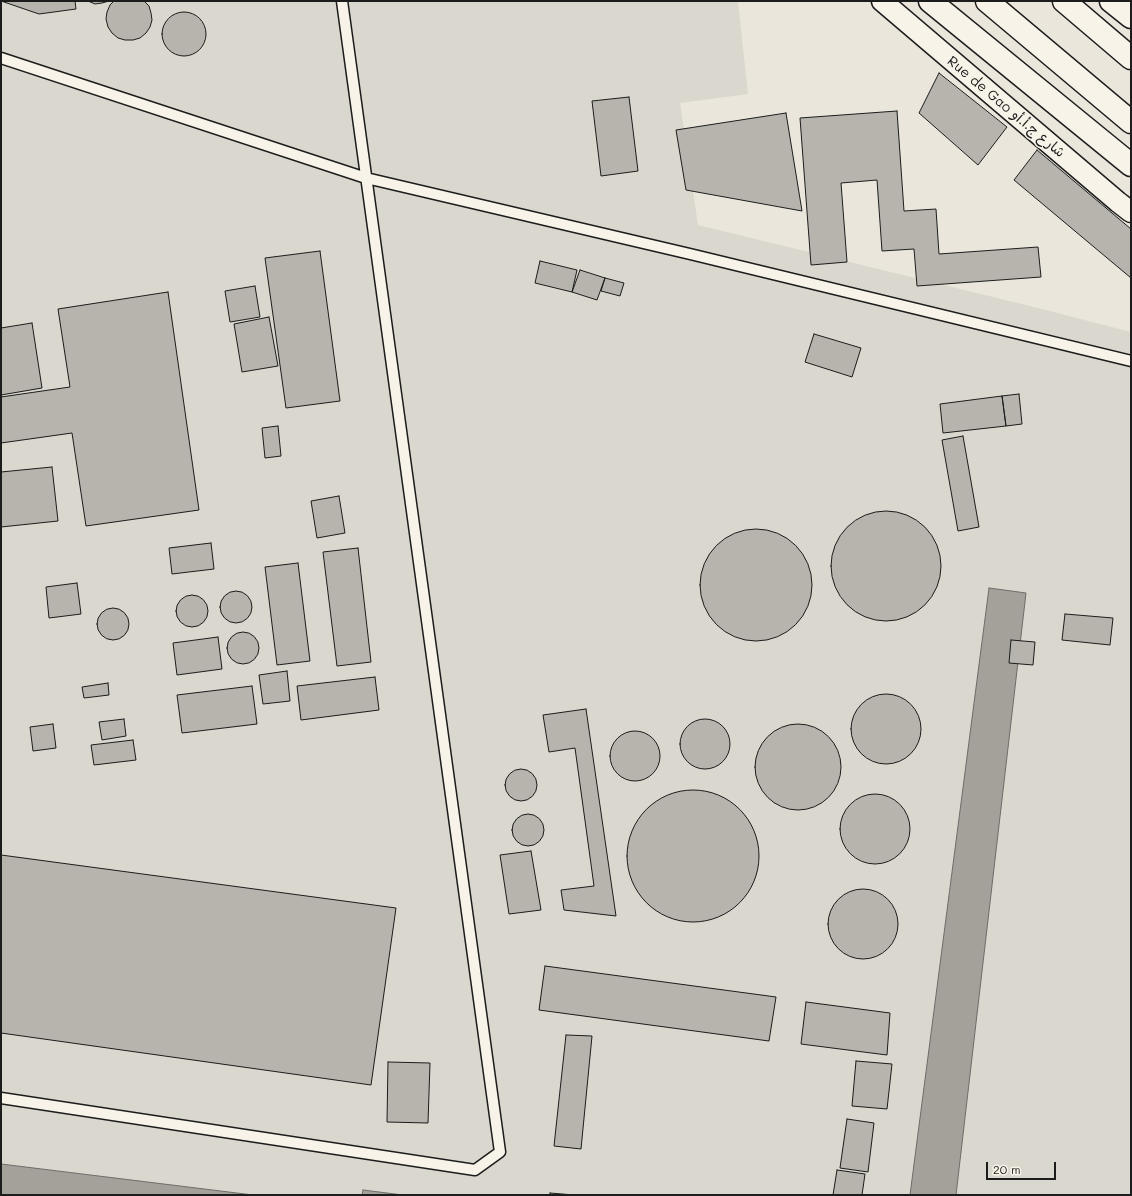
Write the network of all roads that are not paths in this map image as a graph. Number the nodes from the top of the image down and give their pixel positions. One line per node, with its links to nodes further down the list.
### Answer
1 (342, 1): 12 (lane)
2 (882, 1): 13 (street, Rue de Gao شارع ج.أ.أو)
3 (930, 1): 11 (highway)
4 (987, 1): 10 (highway)
5 (1064, 1): 9 (highway)
6 (1111, 1): 7 (highway)
7 (1131, 17)
8 (1, 58): 12 (lane)
9 (1131, 58)
10 (1131, 122)
11 (1131, 165)
12 (366, 178): 14 (lane); 15 (lane)
13 (1131, 212)
14 (1131, 361)
15 (1, 1098)

